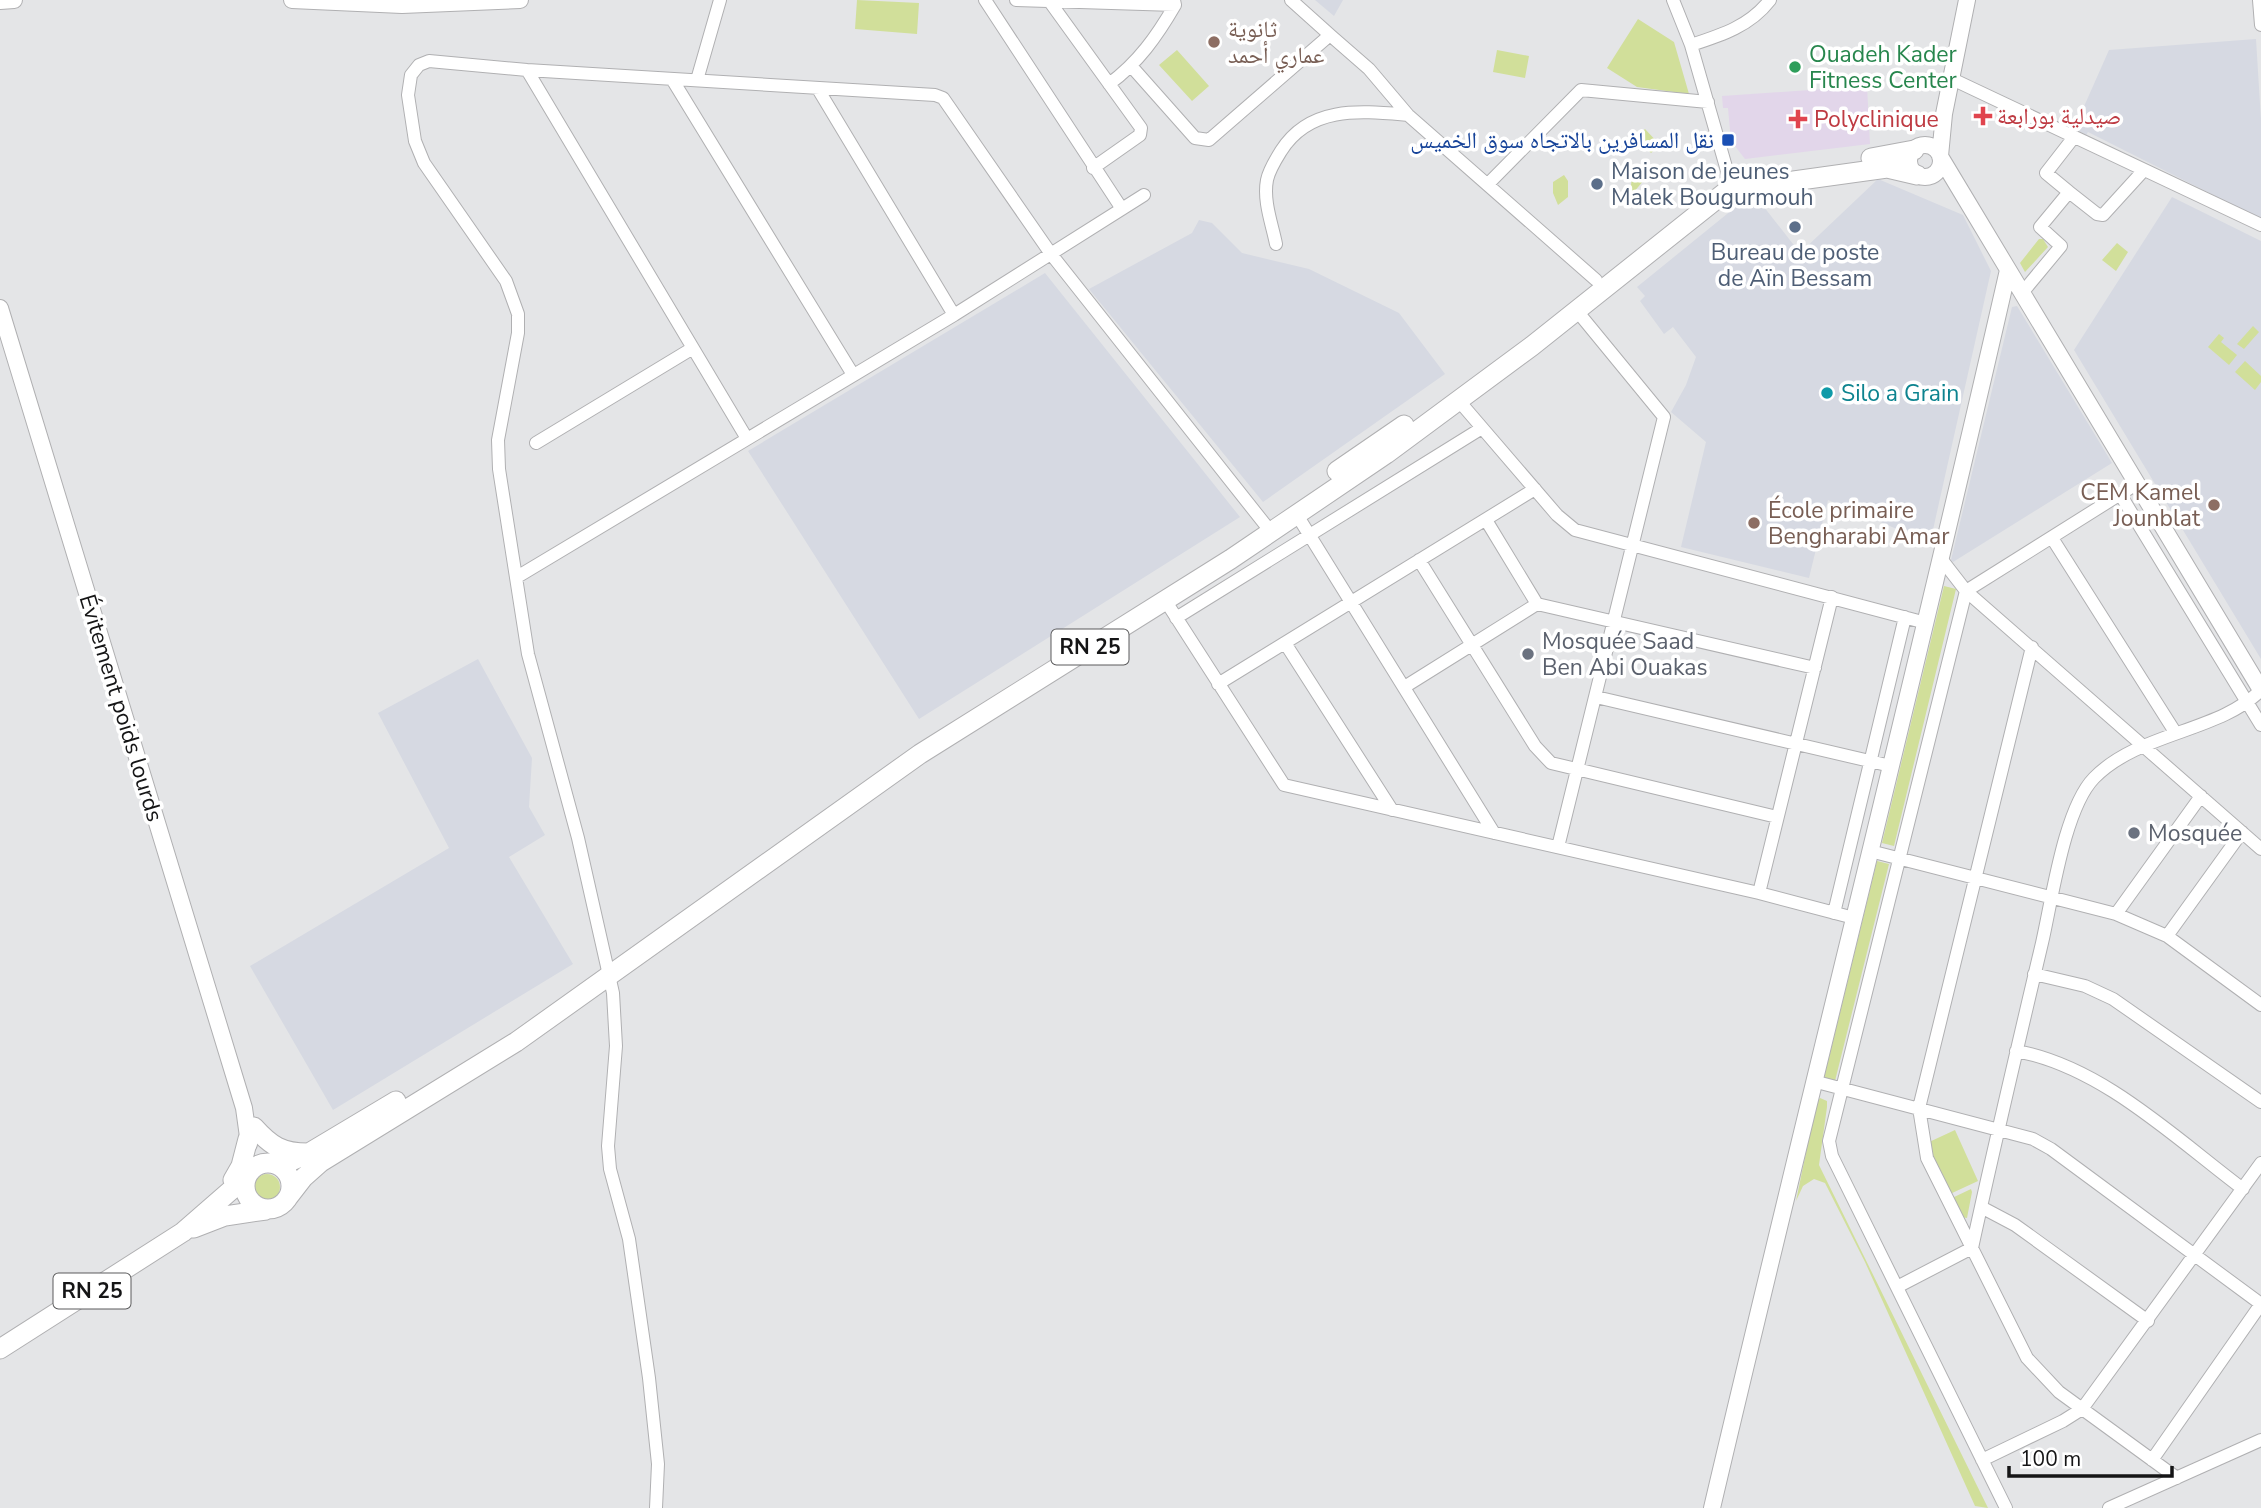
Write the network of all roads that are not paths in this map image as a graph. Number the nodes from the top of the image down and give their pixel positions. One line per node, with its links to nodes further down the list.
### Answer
1 (14, 0): 12 (main road)
2 (292, 0): 3 (main road)
3 (520, 0)
4 (720, 0): 24 (street)
5 (985, 0): 33 (street)
6 (1016, 0): 14 (street)
7 (1291, 0): 18 (street)
8 (1664, 0): 16 (street)
9 (1770, 0): 19 (street)
10 (1967, 0): 23 (main road)
11 (2259, 0): 17 (street)
12 (0, 1)
13 (1112, 1): 14 (street); 15 (street)
14 (1045, 2): 25 (street)
15 (1175, 3): 20 (street)
16 (1675, 5): 19 (street)
17 (2261, 25)
18 (1330, 35): 20 (street); 29 (street)
19 (1691, 45): 27 (street)
20 (1132, 67): 25 (street)
21 (527, 70): 22 (street); 51 (street); 68 (street)
22 (672, 79): 24 (street); 52 (street)
23 (1952, 79): 28 (main road); 30 (street)
24 (696, 80): 26 (street)
25 (1109, 83): 33 (street)
26 (818, 89): 44 (street); 50 (street)
27 (1707, 102): 36 (street); 37 (street)
28 (1944, 114): 31 (main road); 32 (main road)
29 (1408, 115): 37 (street); 43 (street)
30 (2074, 137): 34 (street); 39 (street)
31 (1918, 148): 32 (main road); 35 (main road); 36 (main road)
32 (1940, 157): 35 (main road); 38 (main road)
33 (1093, 168): 41 (street)
34 (2144, 170): 39 (street); 42 (street)
35 (1924, 175): 36 (main road); 38 (main road)
36 (1730, 183): 46 (main road, RN 25); 49 (main road, RN 25)
37 (1488, 184): 46 (street)
38 (1961, 192): 45 (main road)
39 (2069, 192): 47 (street)
40 (1144, 195): 41 (street)
41 (1122, 209): 44 (street)
42 (2261, 225)
43 (1276, 244)
44 (1051, 254): 50 (street); 62 (street)
45 (2008, 270): 47 (main road); 67 (main road)
46 (1597, 280): 62 (main road, RN 25)
47 (2022, 293): 57 (main road)
48 (0, 308): 119 (main road, Évitement poids lourds)
49 (1577, 311): 53 (main road, RN 25); 65 (street)
50 (954, 315): 52 (street)
51 (693, 348): 55 (street); 56 (street)
52 (852, 373): 55 (street)
53 (1459, 401): 54 (street); 60 (main road, RN 25)
54 (1482, 429): 58 (street); 63 (street)
55 (746, 437): 68 (street)
56 (536, 443)
57 (2138, 483): 59 (street); 84 (main road)
58 (1535, 489): 61 (street); 65 (street)
59 (2120, 495): 64 (street); 86 (street)
60 (1297, 515): 62 (main road, RN 25); 63 (street)
61 (1486, 520): 66 (street); 73 (street)
62 (1268, 527): 71 (main road, RN 25); 110 (main road, RN 25)
63 (1310, 535): 72 (street); 75 (street)
64 (2052, 538): 69 (street); 88 (street)
65 (1633, 547): 70 (street); 76 (street)
66 (1419, 560): 72 (street); 79 (street)
67 (1942, 560): 69 (street); 77 (main road)
68 (517, 577): 110 (street)
69 (1966, 591): 80 (street); 102 (street)
70 (1832, 597): 74 (street); 81 (street)
71 (1165, 600): 75 (street); 110 (main road, RN 25)
72 (1352, 601): 78 (street); 83 (street)
73 (1537, 604): 76 (street); 79 (street)
74 (1905, 617): 77 (street); 91 (street)
75 (1176, 618): 82 (street)
76 (1615, 621): 81 (street); 85 (street)
77 (1926, 623): 92 (main road)
78 (1285, 643): 82 (street); 95 (street)
79 (1472, 646): 83 (street); 93 (street)
80 (2032, 647): 90 (street); 103 (street)
81 (1815, 668): 89 (street)
82 (1218, 684): 95 (street)
83 (1406, 686): 97 (street)
84 (2261, 690): 86 (street)
85 (1596, 697): 89 (street); 93 (street)
86 (2248, 703): 87 (street); 88 (street)
87 (2261, 725)
88 (2175, 732): 90 (street)
89 (1796, 744): 91 (street); 96 (street)
90 (2143, 745): 94 (street); 105 (street)
91 (1870, 761): 92 (street); 106 (street)
92 (1891, 766): 101 (main road)
93 (1577, 771): 96 (street); 99 (street)
94 (2201, 796): 98 (street); 107 (street)
95 (1392, 810): 97 (street)
96 (1777, 817): 104 (street)
97 (1494, 832): 99 (street)
98 (2242, 832): 100 (street); 109 (street)
99 (1558, 847): 104 (street)
100 (2261, 849)
101 (1870, 850): 102 (street); 108 (main road)
102 (1898, 858): 103 (street); 115 (street)
103 (1975, 877): 105 (street); 117 (street)
104 (1759, 893): 106 (street)
105 (2053, 895): 107 (street); 111 (street)
106 (1834, 913): 108 (street)
107 (2116, 914): 109 (street)
108 (1854, 918): 114 (main road)
109 (2167, 936): 112 (street)
110 (607, 970): 120 (main road, RN 25); 126 (main road, RN 25); 141 (street)
111 (2034, 974): 113 (street); 116 (street)
112 (2261, 1005)
113 (2016, 1051): 118 (street); 124 (street)
114 (1813, 1081): 115 (street); 142 (main road)
115 (1841, 1088): 117 (street); 132 (street)
116 (2261, 1102)
117 (1919, 1108): 118 (street); 130 (street)
118 (1998, 1128): 127 (street); 131 (street)
119 (251, 1133): 120 (main road); 122 (main road, Évitement poids lourds); 123 (main road); 125 (main road)
120 (309, 1153): 122 (main road, RN 25)
121 (2261, 1163): 124 (street)
122 (278, 1165): 123 (main road); 126 (main road)
123 (247, 1174): 125 (main road, RN 25); 128 (main road)
124 (2243, 1189): 131 (street)
125 (218, 1200): 129 (main road, RN 25)
126 (286, 1200): 128 (main road)
127 (1981, 1207): 130 (street); 134 (street)
128 (268, 1209): 129 (main road, RN 25)
129 (183, 1232): 135 (main road, RN 25)
130 (1972, 1248): 132 (street); 136 (street)
131 (2196, 1254): 133 (street); 134 (street)
132 (1897, 1287): 138 (street)
133 (2261, 1304): 139 (street)
134 (2148, 1321): 136 (street)
135 (0, 1349)
136 (2082, 1409): 138 (street); 139 (street)
137 (2261, 1440): 140 (street)
138 (1982, 1460): 143 (street)
139 (2152, 1460): 140 (street)
140 (2177, 1478): 144 (street)
141 (656, 1508)
142 (1712, 1508)
143 (2006, 1508)
144 (2109, 1508)

